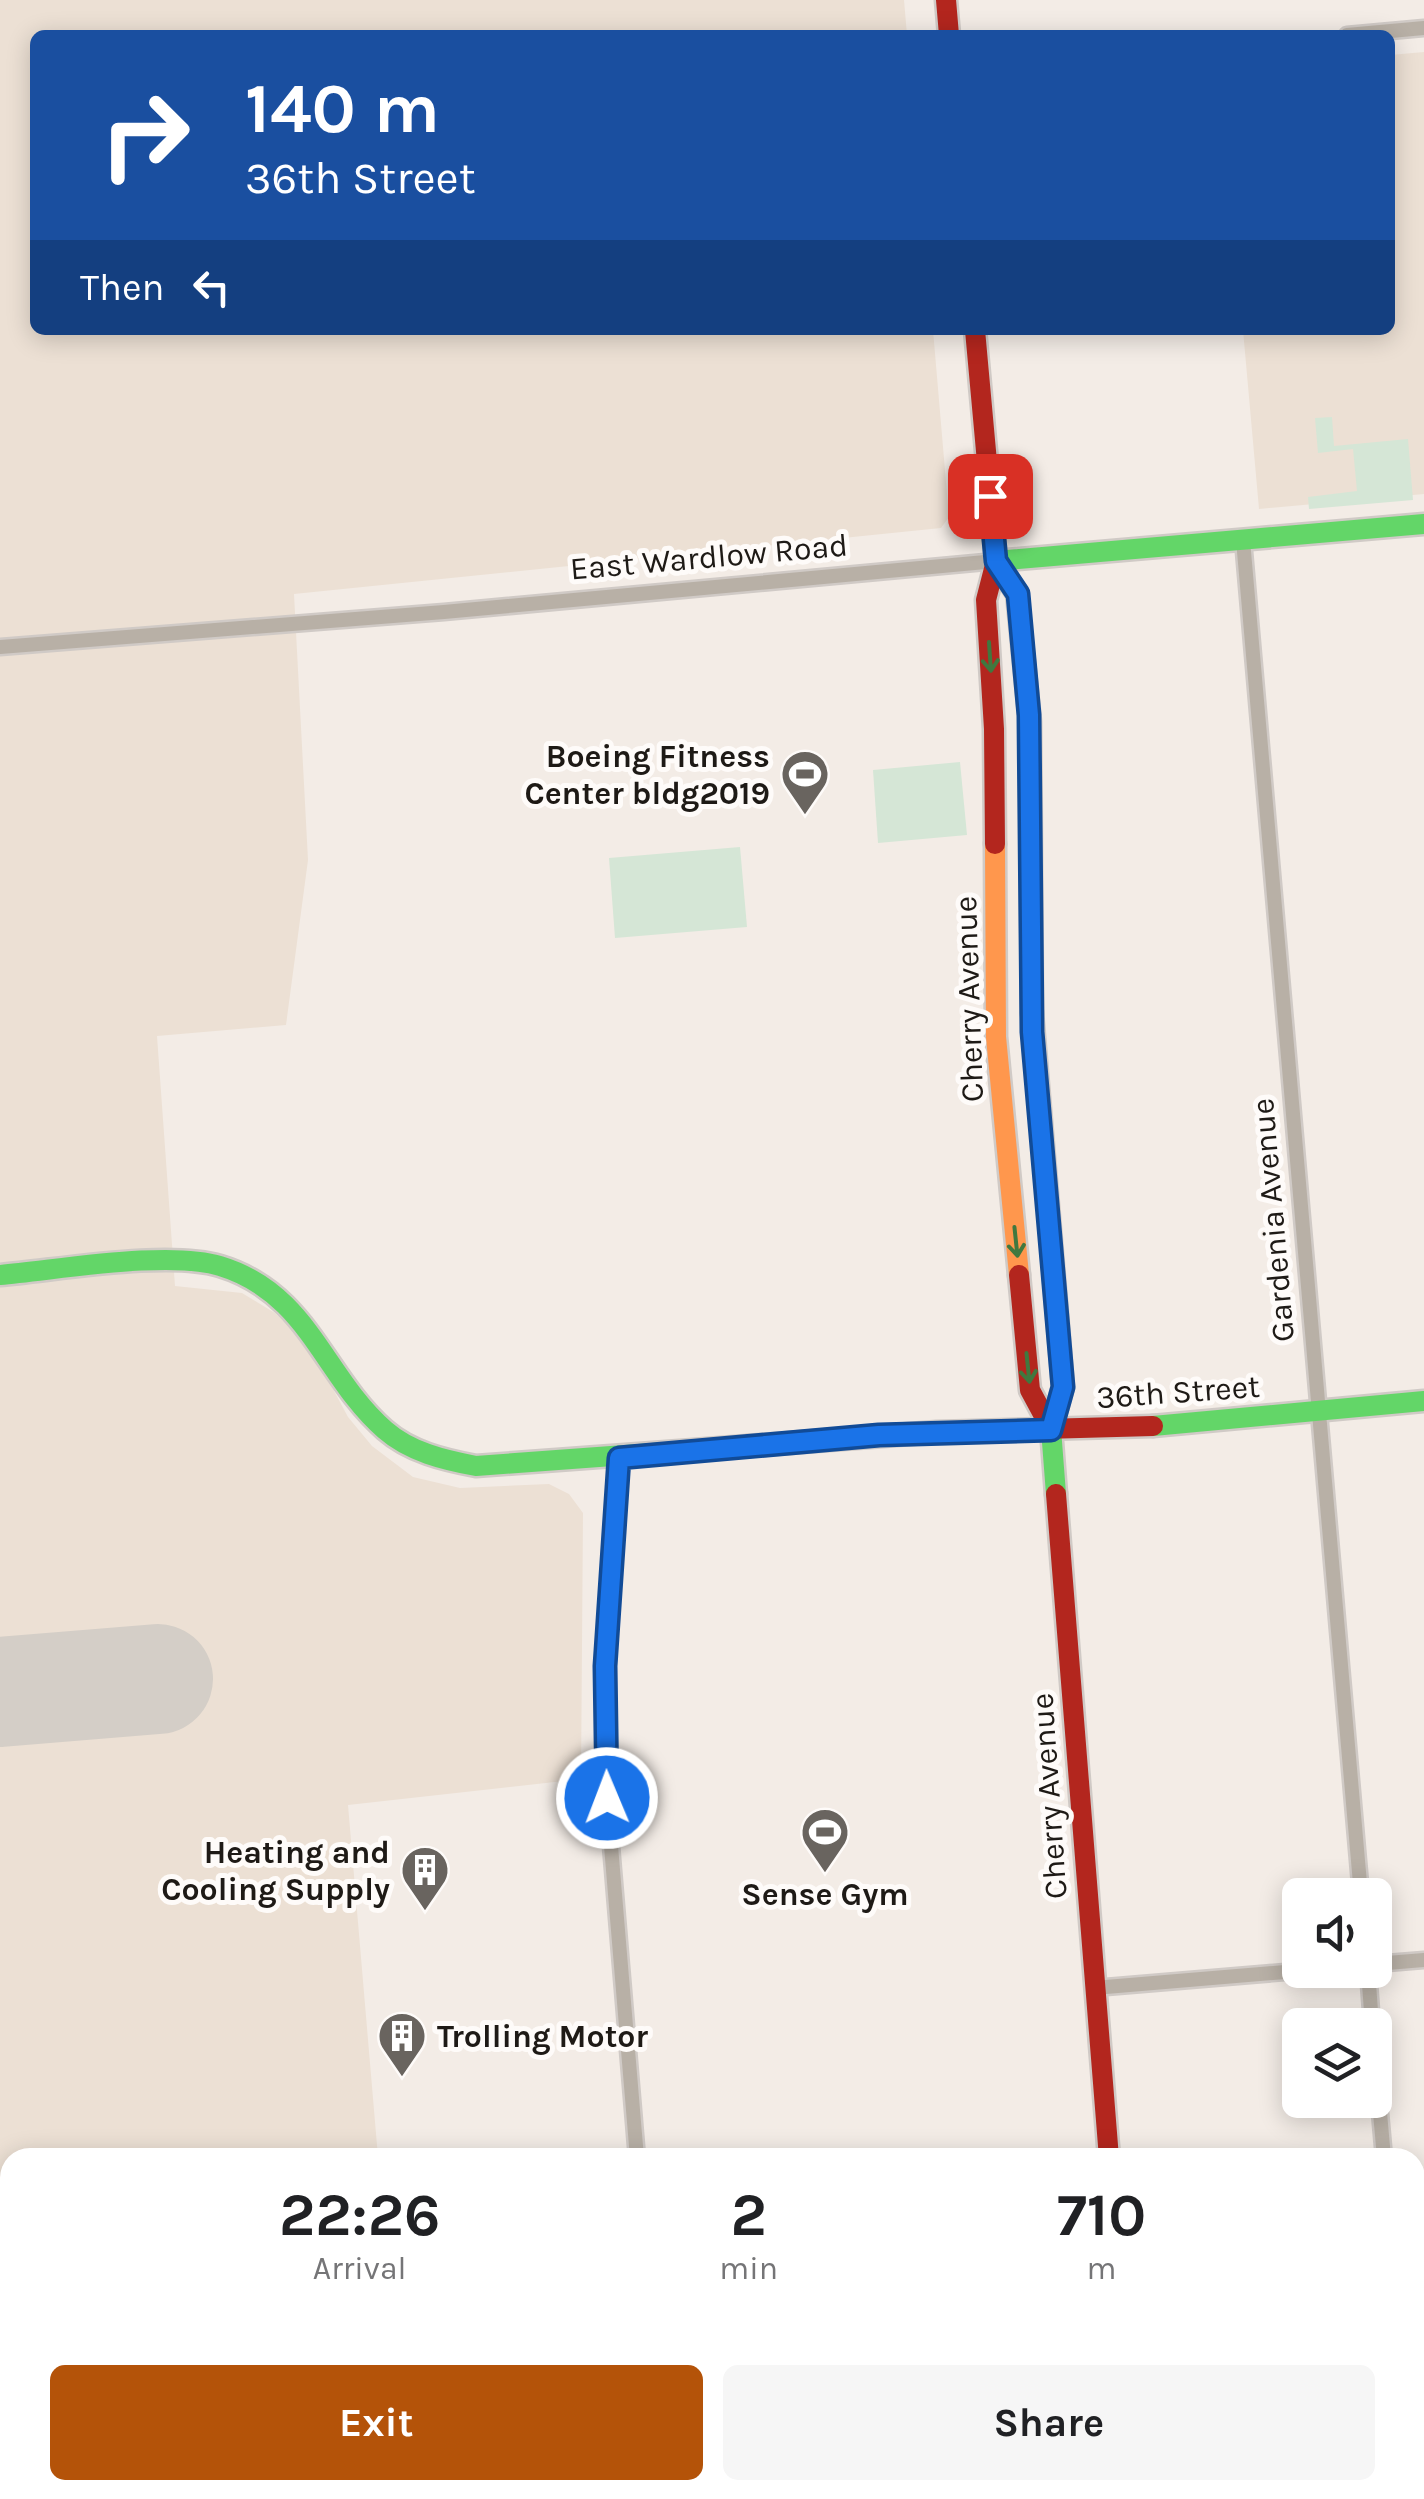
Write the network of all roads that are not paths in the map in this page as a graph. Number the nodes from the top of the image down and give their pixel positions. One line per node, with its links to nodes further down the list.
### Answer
1 (946, 0): 3 (main road)
2 (1424, 28): 4 (street)
3 (949, 30)
4 (1395, 31)
5 (975, 335): 8 (main road, Cherry Avenue)
6 (1424, 524): 7 (main road, East Wardlow Road)
7 (1243, 540): 8 (main road, East Wardlow Road); 12 (street, Gardenia Avenue)
8 (996, 561): 9 (street, East Wardlow Road); 13 (main road, Cherry Avenue, one-way to 13); 13 (main road, Cherry Avenue)
9 (0, 647)
10 (0, 1275): 14 (main road, 36th Street)
11 (1424, 1401): 12 (main road, 36th Street)
12 (1317, 1410): 13 (main road, 36th Street); 15 (street, Gardenia Avenue)
13 (1051, 1430): 14 (main road, 36th Street); 19 (main road, Cherry Avenue)
14 (619, 1458): 21 (street)
15 (1359, 1878)
16 (1424, 1960): 17 (street)
17 (1392, 1963)
18 (1282, 1972): 19 (street)
19 (1094, 1988): 22 (main road, Cherry Avenue)
20 (1380, 2118): 23 (street)
21 (636, 2148)
22 (1109, 2148)
23 (1383, 2148)

